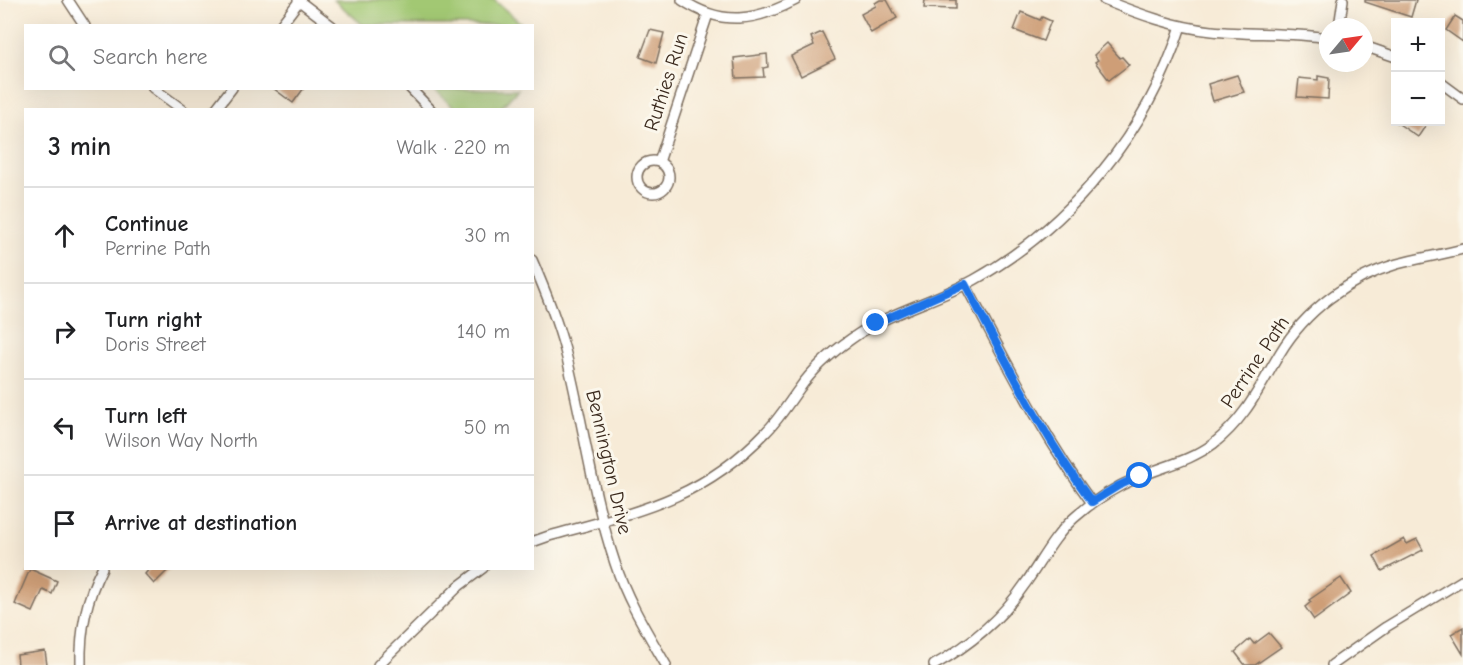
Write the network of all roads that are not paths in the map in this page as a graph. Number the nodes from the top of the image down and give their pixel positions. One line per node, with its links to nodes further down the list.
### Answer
1 (68, 0): 9 (street)
2 (299, 0): 10 (street); 11 (street)
3 (682, 0): 7 (street)
4 (796, 0): 7 (street)
5 (1104, 0): 12 (street)
6 (1343, 0): 8 (street)
7 (708, 14): 24 (street, Ruthies Run)
8 (1340, 18)
9 (84, 24)
10 (281, 24)
11 (329, 24)
12 (1181, 26): 13 (street); 27 (street)
13 (1319, 37)
14 (1373, 49): 15 (street)
15 (1391, 56)
16 (1445, 86): 20 (street)
17 (156, 90): 21 (street)
18 (230, 90): 22 (street)
19 (412, 90): 23 (street)
20 (1463, 99)
21 (180, 108)
22 (217, 108)
23 (429, 108)
24 (659, 162)
25 (1463, 249): 28 (street, Perrine Path)
26 (534, 265): 29 (street, Bennington Drive)
27 (965, 284): 28 (street); 29 (street)
28 (1092, 502): 37 (street, Perrine Path)
29 (602, 521): 30 (street); 36 (street, Bennington Drive)
30 (534, 541)
31 (101, 570): 34 (street)
32 (480, 570): 35 (street)
33 (1463, 580): 38 (street)
34 (81, 665)
35 (378, 665)
36 (666, 665)
37 (934, 665)
38 (1332, 665)

